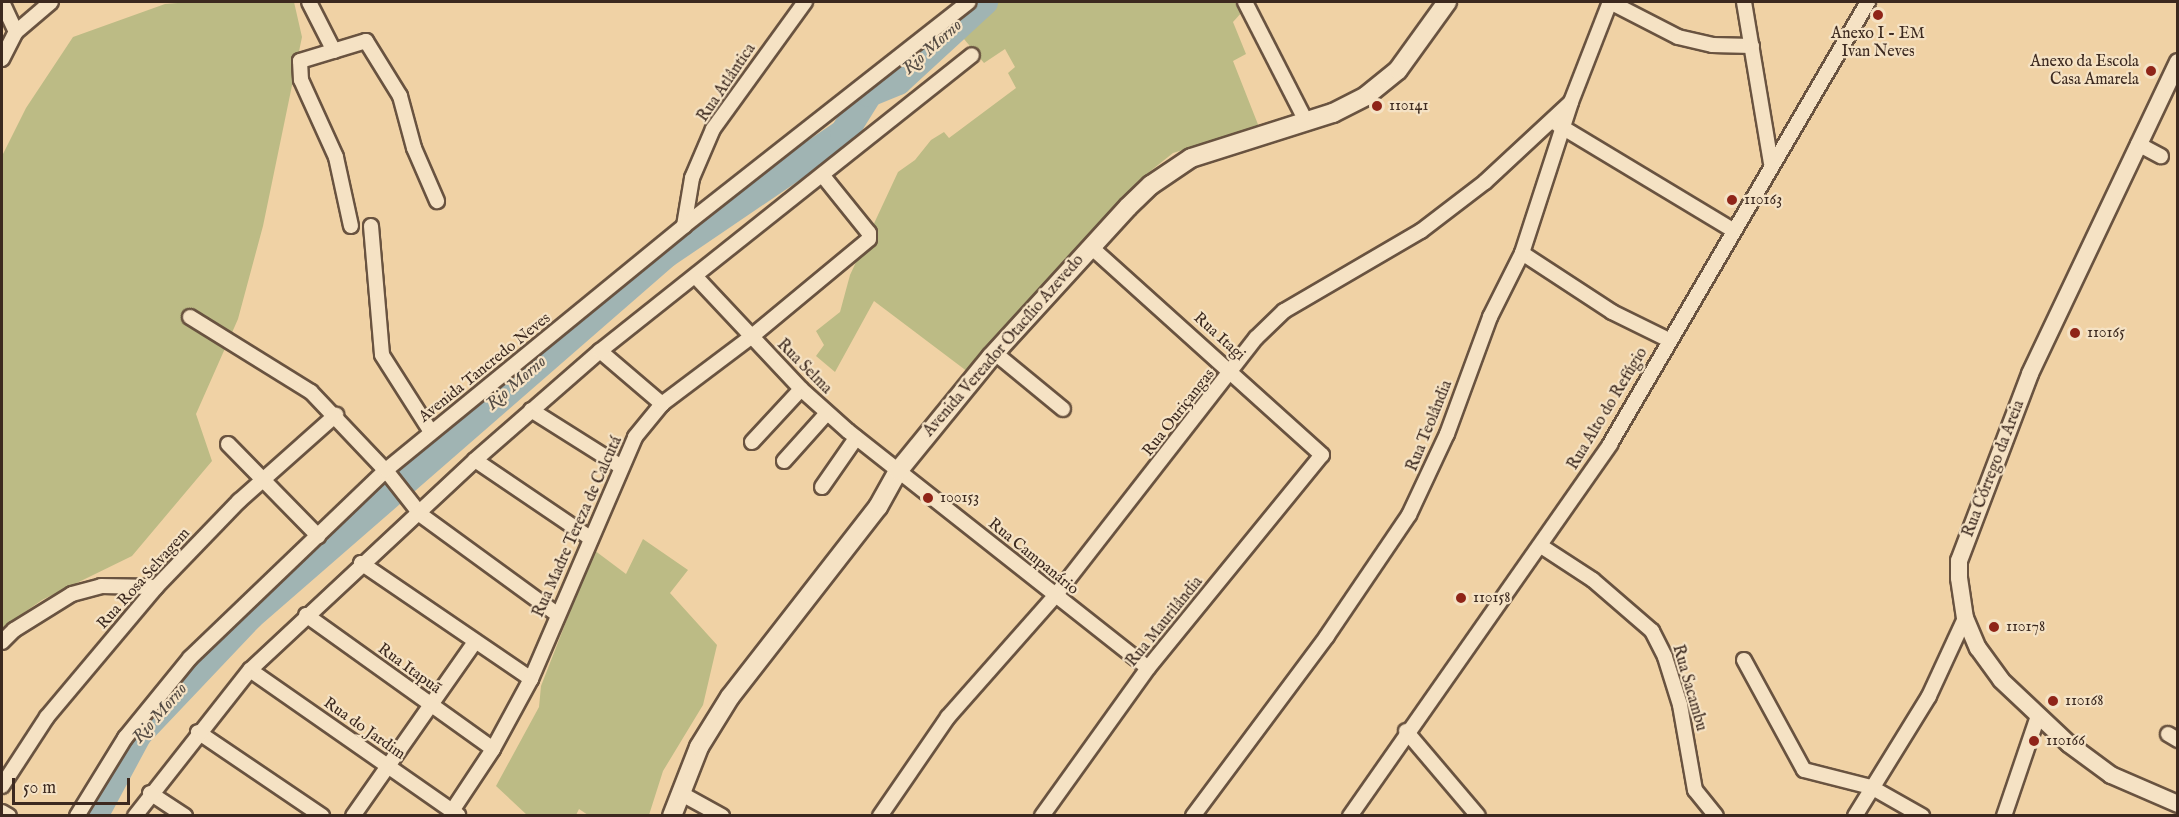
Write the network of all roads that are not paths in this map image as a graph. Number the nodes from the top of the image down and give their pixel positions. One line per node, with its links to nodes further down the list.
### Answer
1 (2, 2): 11 (street)
2 (51, 2): 11 (street)
3 (309, 2): 13 (street)
4 (805, 2): 28 (street, Rua Atlântica)
5 (969, 2): 28 (street, Avenida Tancredo Neves)
6 (1245, 2): 18 (street)
7 (1447, 2): 18 (main road, Avenida Vereador Otacílio Azevedo)
8 (1610, 2): 12 (street); 17 (street, Rua Teolândia)
9 (1744, 2): 12 (street)
10 (1868, 2): 23 (street, Rua Alto do Refúgio)
11 (16, 32): 15 (street)
12 (1752, 46): 23 (street)
13 (334, 51): 25 (street); 26 (street)
14 (972, 55): 24 (street)
15 (2, 59)
16 (2178, 62): 21 (street, Rua Córrego da Areia)
17 (1571, 102): 19 (street, Rua Ouriçangas); 20 (street, Rua Teolândia)
18 (1305, 119): 30 (main road, Avenida Vereador Otacílio Azevedo)
19 (1551, 120): 20 (street); 38 (street, Rua Ouriçangas)
20 (1563, 128): 29 (street); 31 (street, Rua Teolândia)
21 (2138, 144): 22 (street); 66 (street, Rua Córrego da Areia)
22 (2161, 156)
23 (1771, 164): 29 (street, Rua Alto do Refúgio)
24 (824, 176): 32 (street); 34 (street, Rua Madre Tereza de Calcutá)
25 (437, 201)
26 (351, 226)
27 (371, 226): 45 (street)
28 (684, 226): 45 (street, Avenida Tancredo Neves)
29 (1733, 230): 35 (street, Rua Alto do Refúgio)
30 (1091, 247): 37 (main road, Avenida Vereador Otacílio Azevedo); 38 (street, Rua Itagi)
31 (1522, 254): 35 (street); 96 (street, Rua Teolândia)
32 (696, 277): 34 (street, Rua Selma); 36 (street)
33 (190, 317): 44 (street)
34 (751, 338): 39 (street, Rua Selma); 40 (street, Rua Madre Tereza de Calcutá)
35 (1669, 340): 60 (street, Rua Alto do Refúgio)
36 (600, 351): 40 (street); 42 (street)
37 (995, 352): 41 (street); 53 (main road, Avenida Vereador Otacílio Azevedo)
38 (1233, 371): 49 (street, Rua Itagi); 63 (street, Rua Ouriçangas)
39 (801, 389): 43 (street, Rua Selma); 47 (street)
40 (662, 404): 52 (street, Rua Madre Tereza de Calcutá)
41 (1063, 409)
42 (531, 410): 50 (street); 52 (street)
43 (827, 413): 46 (street, Rua Selma); 51 (street)
44 (336, 415): 54 (street); 55 (street, Rua Rosa Selvagem)
45 (431, 432): 54 (street, Avenida Tancredo Neves)
46 (856, 438): 53 (street, Rua Selma); 56 (street)
47 (752, 442)
48 (228, 444): 55 (street)
49 (1322, 455): 70 (street, Rua Maurilândia)
50 (475, 460): 57 (street); 59 (street)
51 (784, 461)
52 (620, 466): 59 (street, Rua Madre Tereza de Calcutá)
53 (898, 471): 63 (street, Rua Campanário); 82 (main road, Avenida Vereador Otacílio Azevedo)
54 (387, 472): 57 (street); 58 (street, Avenida Tancredo Neves)
55 (263, 479): 58 (street); 62 (street, Rua Rosa Selvagem)
56 (822, 487)
57 (418, 510): 61 (street); 64 (street)
58 (318, 536): 87 (street, Avenida Tancredo Neves)
59 (590, 538): 64 (street, Rua Madre Tereza de Calcutá)
60 (1541, 546): 75 (street, Rua Alto do Refúgio); 99 (street, Rua Sacambu)
61 (362, 563): 65 (street); 68 (street)
62 (156, 586): 67 (street); 79 (street, Rua Rosa Selvagem)
63 (1055, 596): 70 (street, Rua Campanário); 94 (street, Rua Ouriçangas)
64 (557, 614): 72 (street, Rua Madre Tereza de Calcutá)
65 (306, 615): 71 (street); 73 (street, Rua Itapuã)
66 (1965, 618): 74 (street, Rua Córrego da Areia); 80 (street)
67 (2, 642)
68 (474, 643): 72 (street); 73 (street)
69 (1744, 660): 80 (street)
70 (1148, 668): 95 (street, Rua Maurilândia)
71 (250, 670): 76 (street); 78 (street, Rua do Jardim)
72 (531, 679): 77 (street, Rua Madre Tereza de Calcutá)
73 (431, 706): 77 (street, Rua Itapuã); 78 (street)
74 (2038, 716): 83 (street, Rua Córrego da Areia); 102 (street)
75 (1406, 731): 97 (street, Rua Alto do Refúgio); 98 (street)
76 (198, 732): 81 (street); 90 (street)
77 (493, 749): 85 (street, Rua Madre Tereza de Calcutá)
78 (389, 767): 85 (street, Rua do Jardim); 91 (street)
79 (2, 786)
80 (1871, 787): 100 (street); 101 (street)
81 (150, 793): 88 (street); 89 (street)
82 (680, 793): 92 (main road, Avenida Vereador Otacílio Azevedo); 93 (street)
83 (2178, 804)
84 (2, 812): 86 (street)
85 (456, 813)
86 (9, 816)
87 (77, 816)
88 (135, 816)
89 (185, 816)
90 (322, 816)
91 (353, 816)
92 (672, 816)
93 (722, 816)
94 (880, 816)
95 (1042, 816)
96 (1193, 816)
97 (1350, 816)
98 (1478, 816)
99 (1716, 816)
100 (1855, 816)
101 (1922, 816)
102 (2004, 816)

